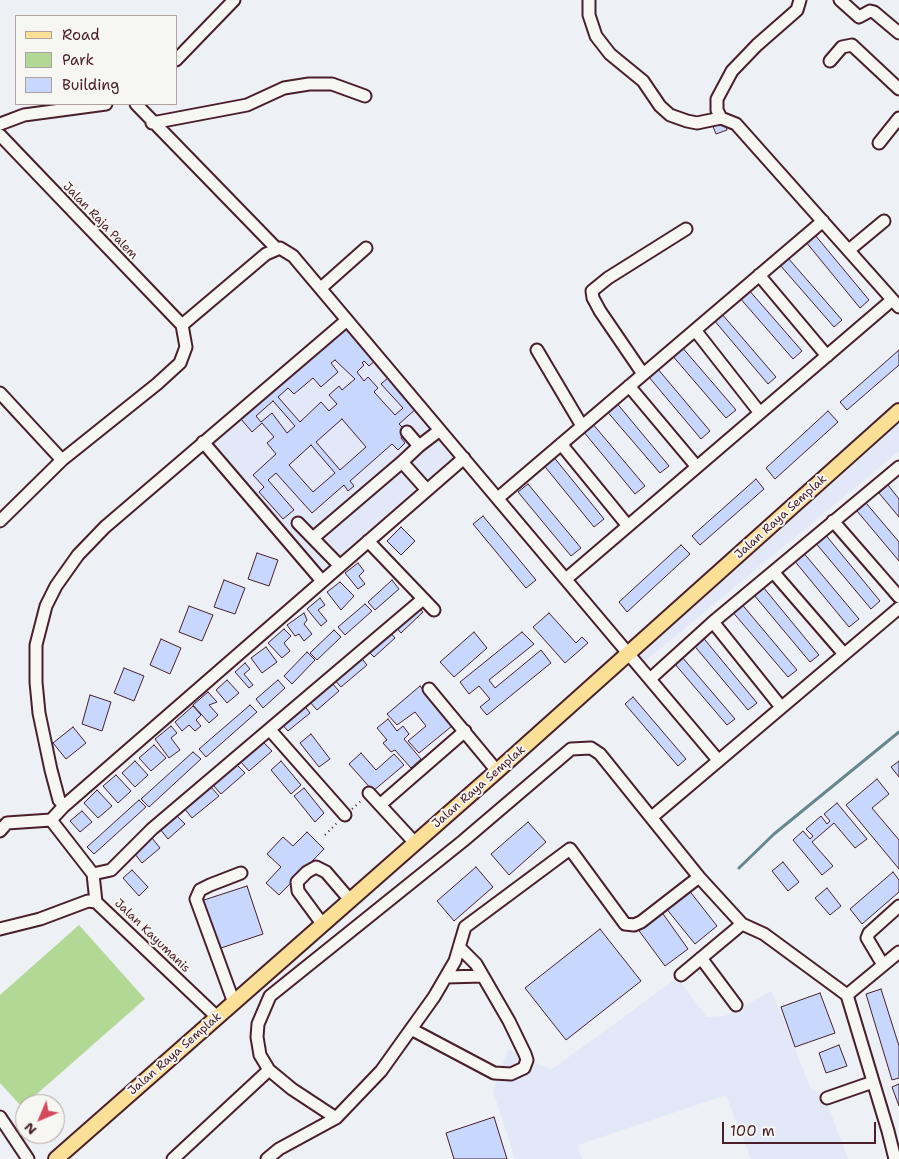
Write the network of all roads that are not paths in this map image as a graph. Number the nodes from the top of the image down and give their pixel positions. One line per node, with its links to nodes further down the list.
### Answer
1 (234, 0): 6 (street)
2 (589, 0): 12 (street)
3 (800, 0): 12 (street)
4 (840, 0): 5 (street)
5 (899, 33)
6 (178, 58)
7 (830, 60): 8 (street)
8 (898, 87)
9 (364, 96): 14 (street)
10 (99, 105): 15 (street)
11 (137, 105): 14 (street)
12 (721, 118): 18 (street)
13 (899, 118): 17 (street)
14 (152, 123): 21 (street)
15 (0, 124)
16 (0, 135): 28 (street, Jalan Raja Palem)
17 (879, 143)
18 (823, 221): 23 (street); 24 (street)
19 (884, 221): 23 (street)
20 (686, 229): 32 (street)
21 (276, 248): 25 (street); 28 (street)
22 (366, 248): 25 (street)
23 (848, 250): 26 (street)
24 (759, 275): 29 (street); 31 (street)
25 (320, 288): 27 (street)
26 (896, 304): 31 (street)
27 (348, 320): 40 (street); 43 (street)
28 (182, 325): 44 (street)
29 (695, 330): 32 (street); 36 (street)
30 (537, 350): 37 (street)
31 (827, 356): 36 (street)
32 (643, 374): 33 (street)
33 (629, 386): 37 (street); 46 (street)
34 (0, 393): 44 (street)
35 (899, 411): 65 (main road, Jalan Raya Semplak)
36 (760, 413): 46 (street)
37 (582, 426): 41 (street)
38 (407, 432): 42 (street)
39 (436, 433): 42 (street)
40 (203, 442): 59 (street); 76 (street)
41 (561, 444): 49 (street); 53 (street)
42 (419, 446): 45 (street)
43 (464, 458): 48 (street); 49 (street)
44 (62, 460): 50 (street)
45 (402, 462): 48 (street); 54 (street)
46 (697, 467): 53 (street)
47 (898, 469): 51 (street)
48 (427, 490): 55 (street)
49 (498, 498): 58 (street)
50 (0, 521)
51 (833, 521): 57 (street); 60 (street)
52 (298, 523): 54 (street)
53 (628, 526): 58 (street)
54 (313, 538): 56 (street)
55 (368, 541): 56 (street); 61 (street)
56 (340, 566): 59 (street)
57 (774, 572): 64 (street); 66 (street)
58 (566, 579): 65 (street)
59 (322, 581): 76 (street)
60 (899, 597)
61 (423, 599): 63 (street); 70 (street)
62 (899, 608): 66 (street)
63 (434, 610)
64 (713, 622): 67 (street); 69 (street)
65 (628, 654): 67 (street); 73 (main road, Jalan Raya Semplak)
66 (844, 654): 69 (street)
67 (650, 679): 72 (street)
68 (429, 689): 71 (street)
69 (781, 707): 72 (street)
70 (270, 730): 77 (street); 83 (street)
71 (465, 731): 73 (street); 75 (street)
72 (718, 760): 78 (street)
73 (498, 771): 81 (main road, Jalan Raya Semplak)
74 (369, 793): 75 (street)
75 (381, 804): 81 (street)
76 (64, 806): 79 (street)
77 (346, 815)
78 (652, 817): 84 (street); 103 (street)
79 (51, 820): 80 (street); 83 (street)
80 (2, 823)
81 (415, 843): 85 (main road, Jalan Raya Semplak)
82 (241, 873): 99 (street)
83 (94, 874): 86 (street)
84 (699, 876): 88 (street); 91 (street)
85 (350, 900): 89 (main road, Jalan Raya Semplak); 89 (street)
86 (96, 902): 90 (street, Jalan Kayumanis); 101 (street, Jalan Kayumanis)
87 (899, 906): 94 (street)
88 (742, 924): 93 (street); 98 (street)
89 (323, 925): 99 (main road, Jalan Raya Semplak)
90 (0, 929)
91 (459, 947): 96 (street); 97 (street)
92 (899, 952): 94 (street)
93 (701, 958): 95 (street); 100 (street)
94 (883, 964): 98 (street)
95 (681, 975)
96 (446, 976): 97 (street); 102 (street)
97 (483, 976): 102 (street)
98 (847, 995): 104 (street)
99 (234, 1002): 101 (main road, Jalan Raya Semplak)
100 (736, 1005)
101 (217, 1017): 110 (main road, Jalan Raya Semplak)
102 (411, 1029): 107 (street)
103 (269, 1070): 107 (street); 111 (street)
104 (872, 1082): 105 (street); 108 (street)
105 (827, 1098)
106 (0, 1117): 109 (street)
107 (336, 1118): 112 (street)
108 (894, 1131): 113 (street)
109 (28, 1159)
110 (56, 1159)
111 (173, 1159)
112 (266, 1159)
113 (894, 1159)

